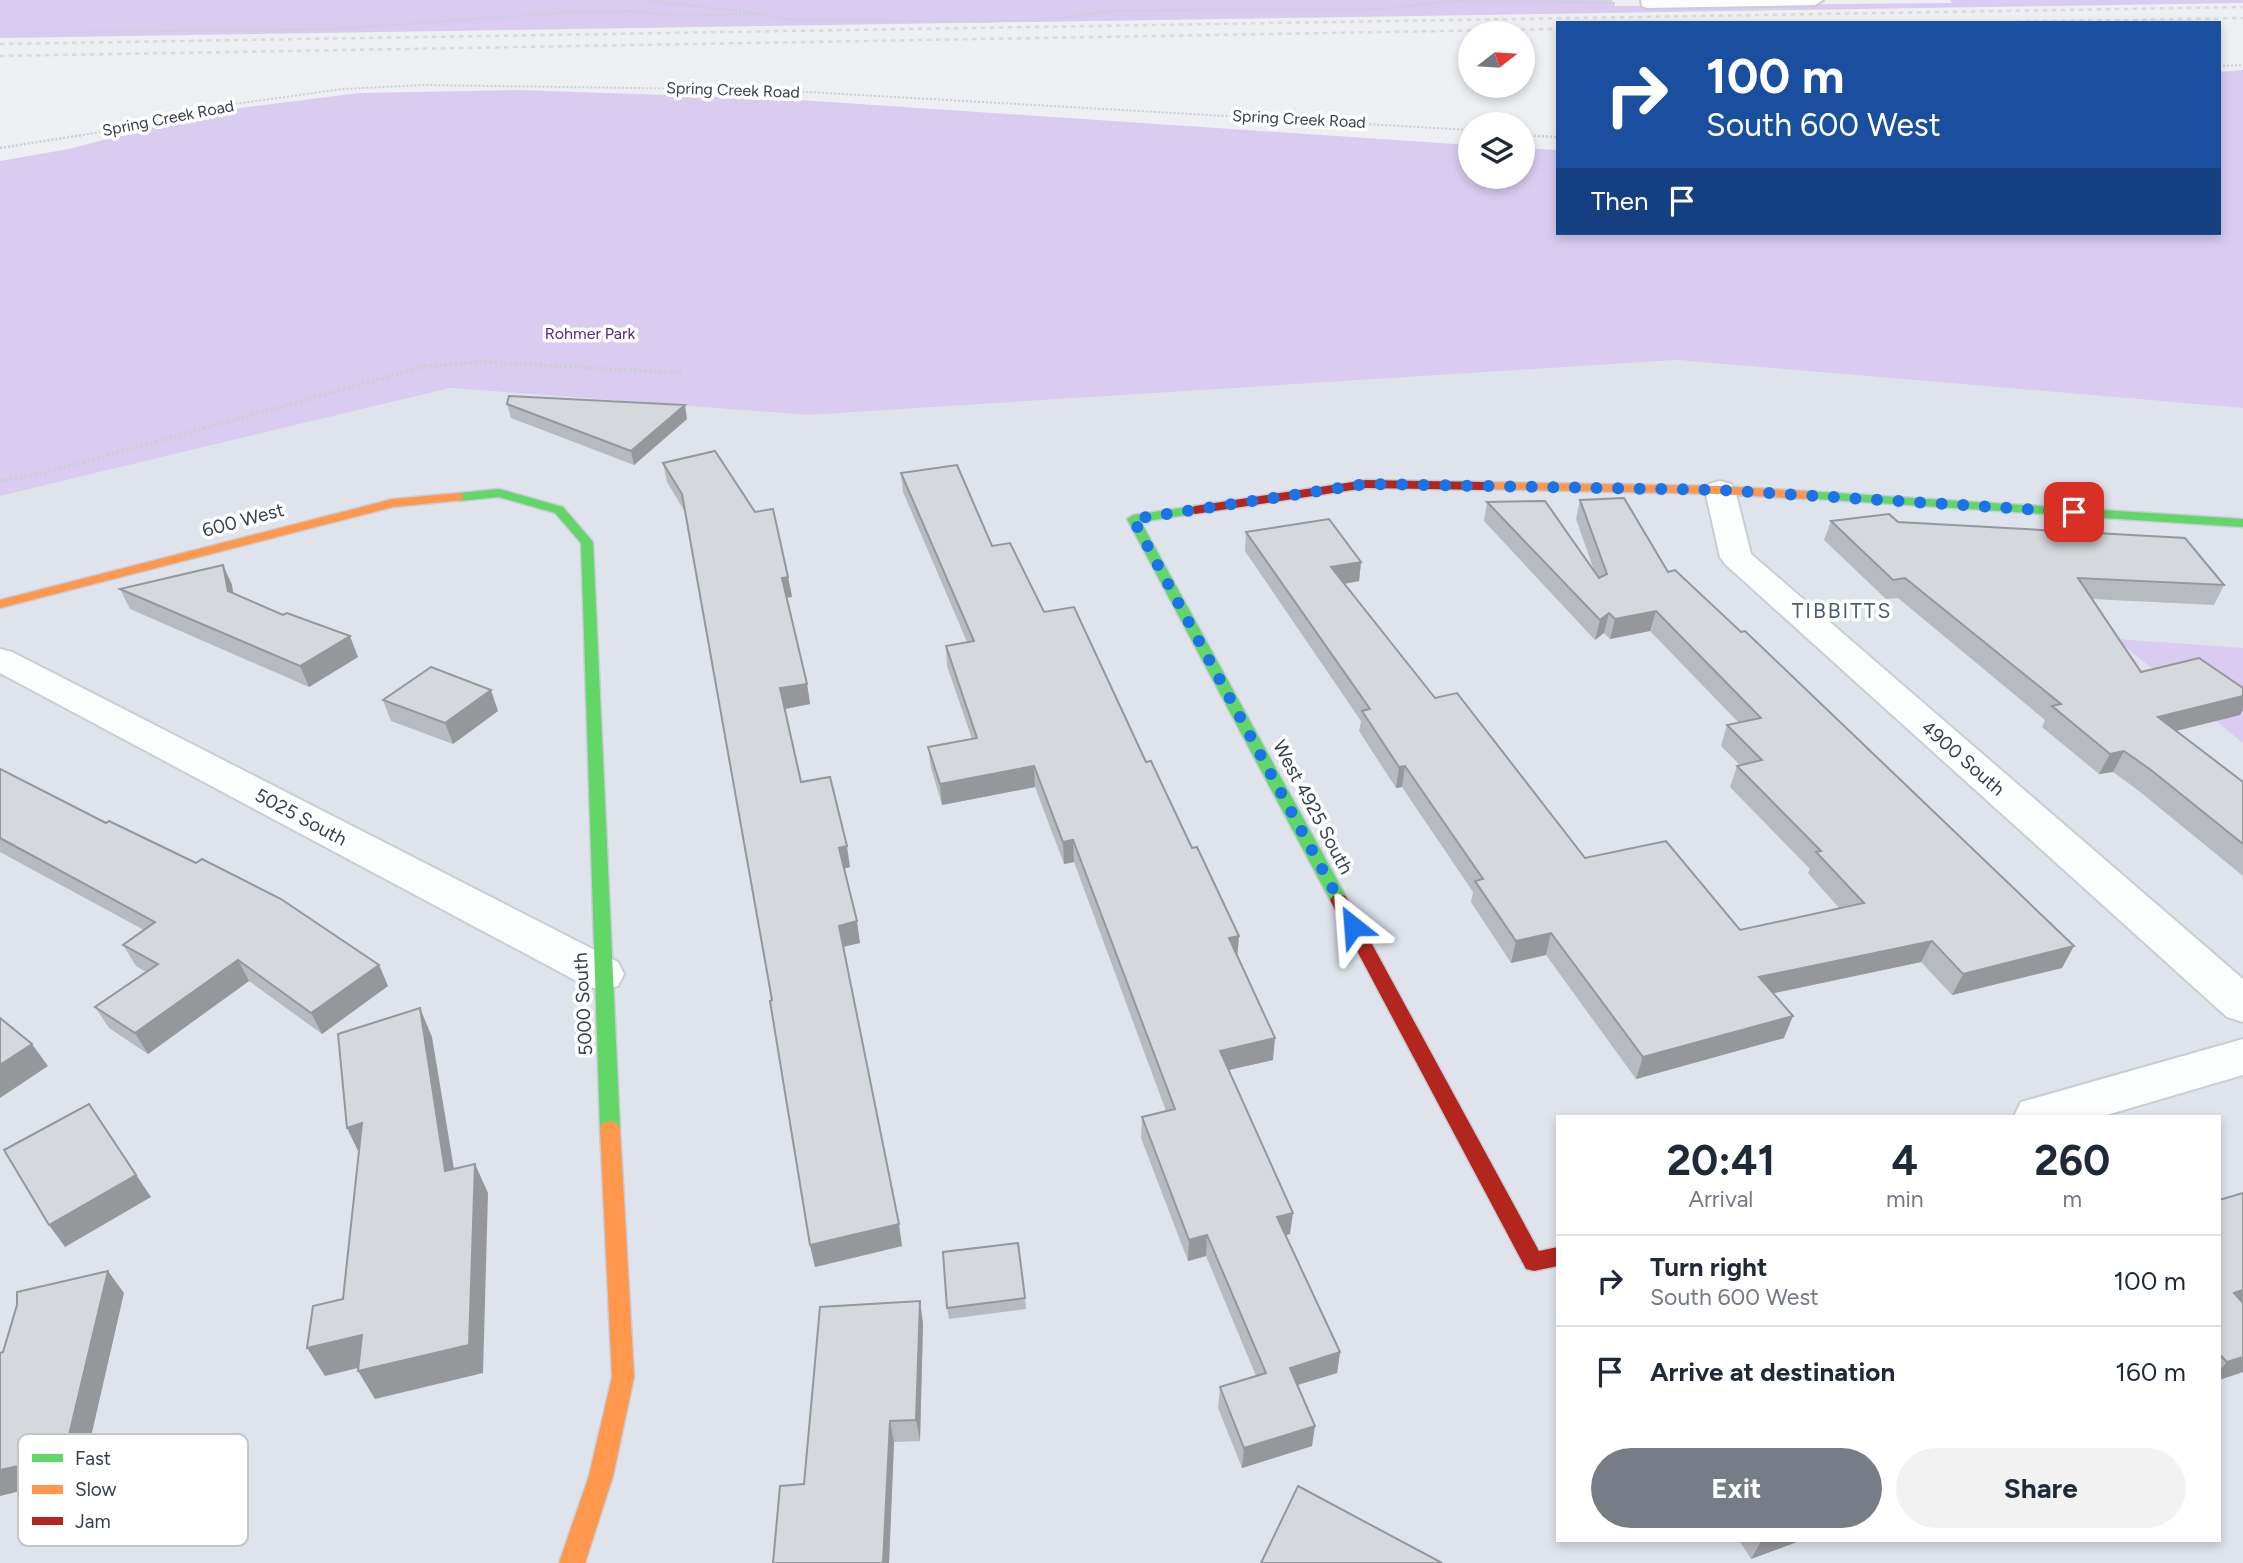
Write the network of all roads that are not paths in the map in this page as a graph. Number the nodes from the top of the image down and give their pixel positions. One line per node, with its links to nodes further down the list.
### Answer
1 (1815, 0): 2 (street)
2 (1647, 3)
3 (1720, 490): 5 (street); 9 (street, 4900 South); 12 (street, West 4925 South)
4 (499, 493): 6 (street, 600 West); 8 (street, 5000 South)
5 (2243, 523)
6 (0, 604)
7 (0, 659): 8 (street, 5025 South)
8 (602, 974): 13 (street, 5000 South)
9 (2243, 1005)
10 (2243, 1057): 11 (street)
11 (2041, 1115)
12 (1556, 1256)
13 (572, 1563)

